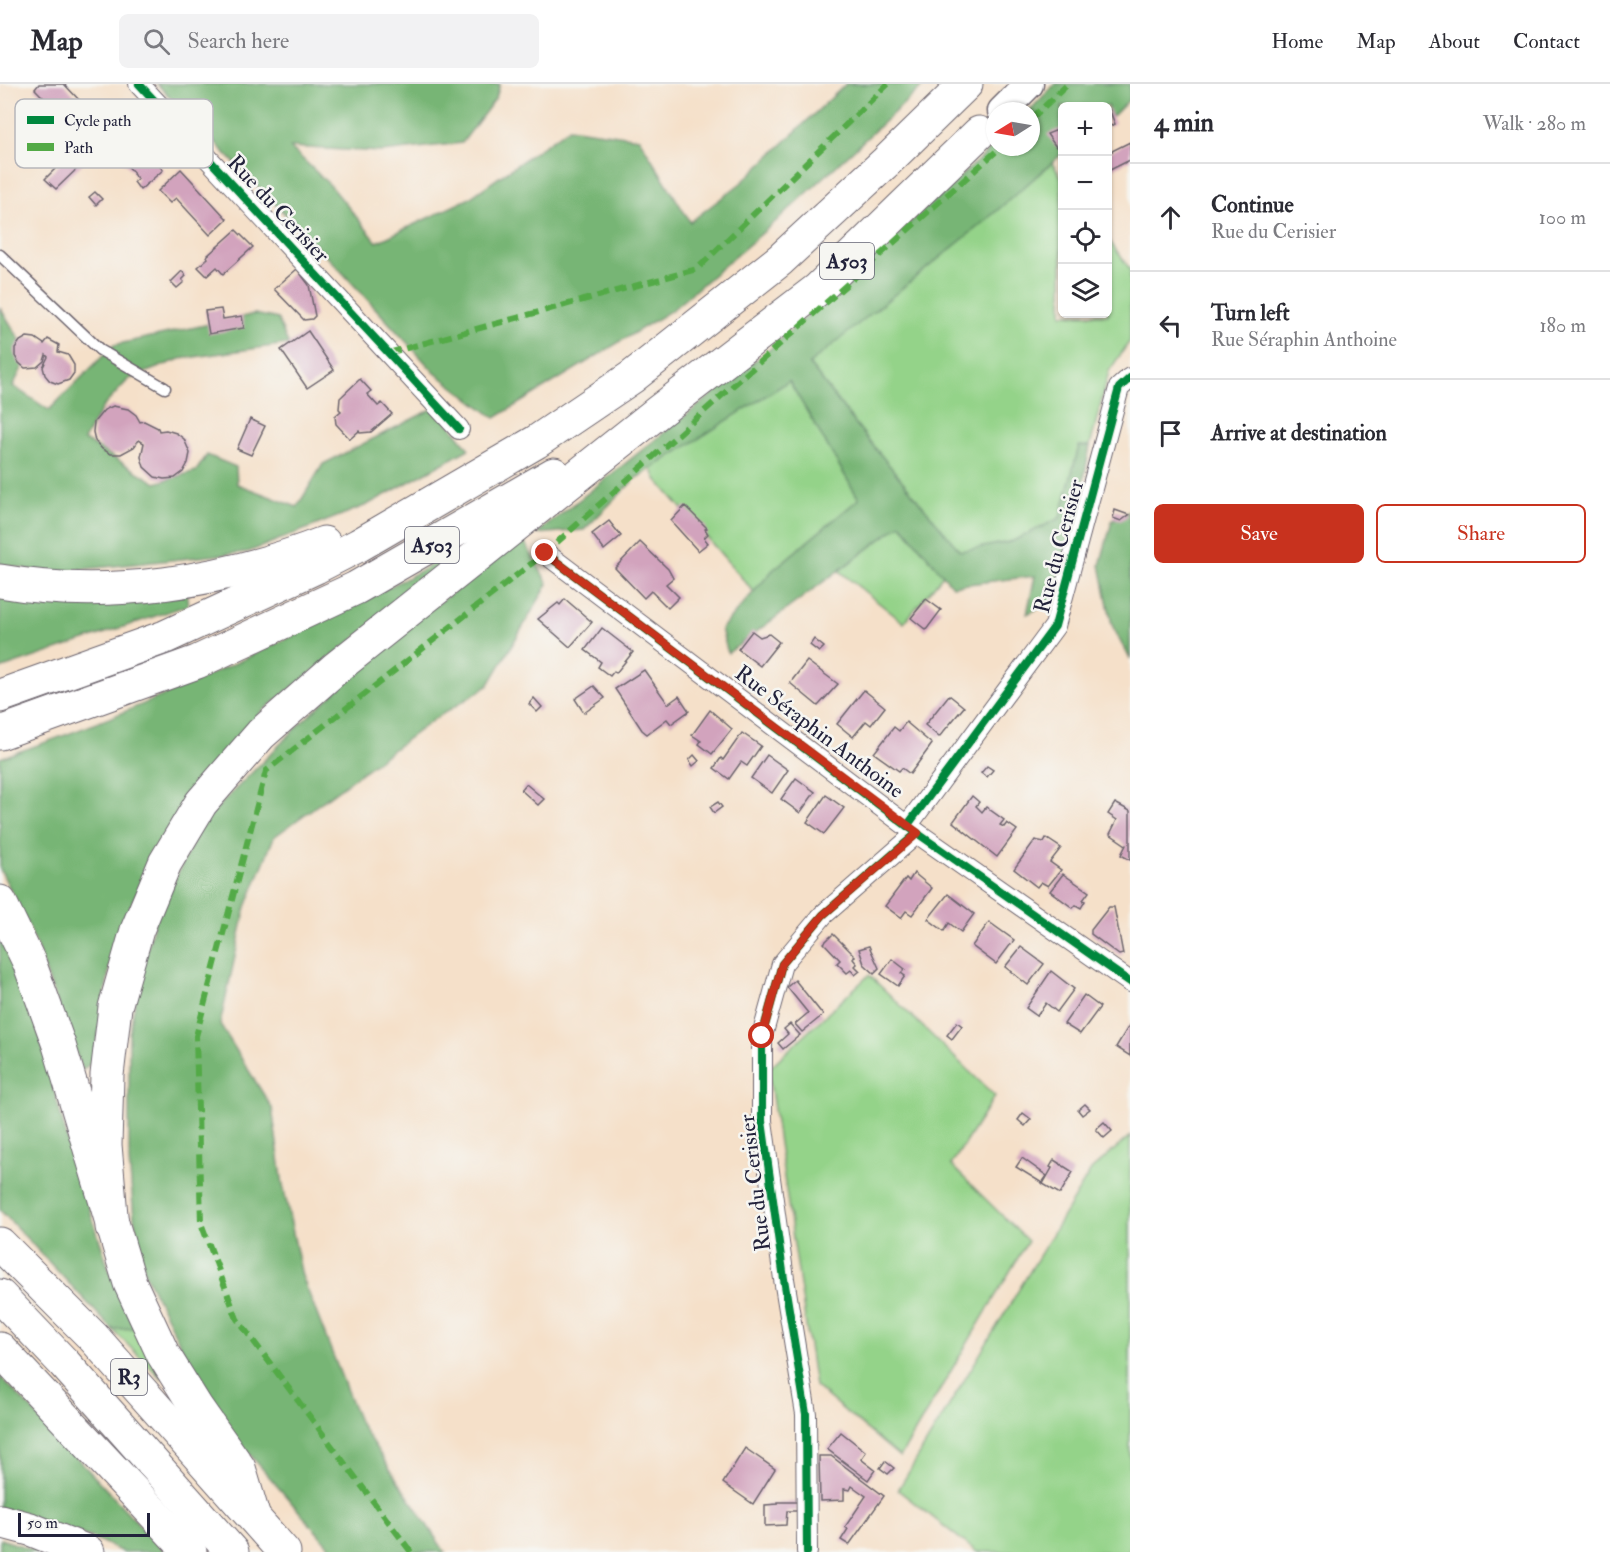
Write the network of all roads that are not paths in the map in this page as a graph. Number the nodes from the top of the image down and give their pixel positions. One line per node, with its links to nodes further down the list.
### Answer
1 (139, 84): 5 (street, Rue du Cerisier)
2 (966, 84): 15 (highway, A503)
3 (1017, 84): 6 (main road, A503)
4 (1029, 84): 7 (main road)
5 (153, 99)
6 (1004, 102)
7 (1009, 102)
8 (986, 124): 13 (highway, A503)
9 (213, 164): 14 (street, Rue du Cerisier)
10 (0, 255): 12 (lane)
11 (1130, 378): 20 (street, Rue du Cerisier)
12 (165, 388)
13 (658, 412): 19 (highway, A503); 23 (highway)
14 (459, 429)
15 (389, 527): 17 (highway); 18 (highway, A503)
16 (545, 553): 20 (street, Rue Séraphin Anthoine)
17 (0, 580)
18 (4, 695)
19 (0, 733)
20 (912, 830): 22 (street, Rue Séraphin Anthoine); 33 (street, Rue du Cerisier)
21 (0, 902): 23 (highway)
22 (1130, 982)
23 (112, 1227): 27 (highway)
24 (0, 1244): 27 (highway, R3)
25 (0, 1296): 31 (highway, R3)
26 (0, 1349): 30 (highway)
27 (253, 1515): 32 (highway, R3)
28 (0, 1521): 29 (highway)
29 (88, 1552)
30 (190, 1552)
31 (232, 1552)
32 (284, 1552)
33 (807, 1552)

